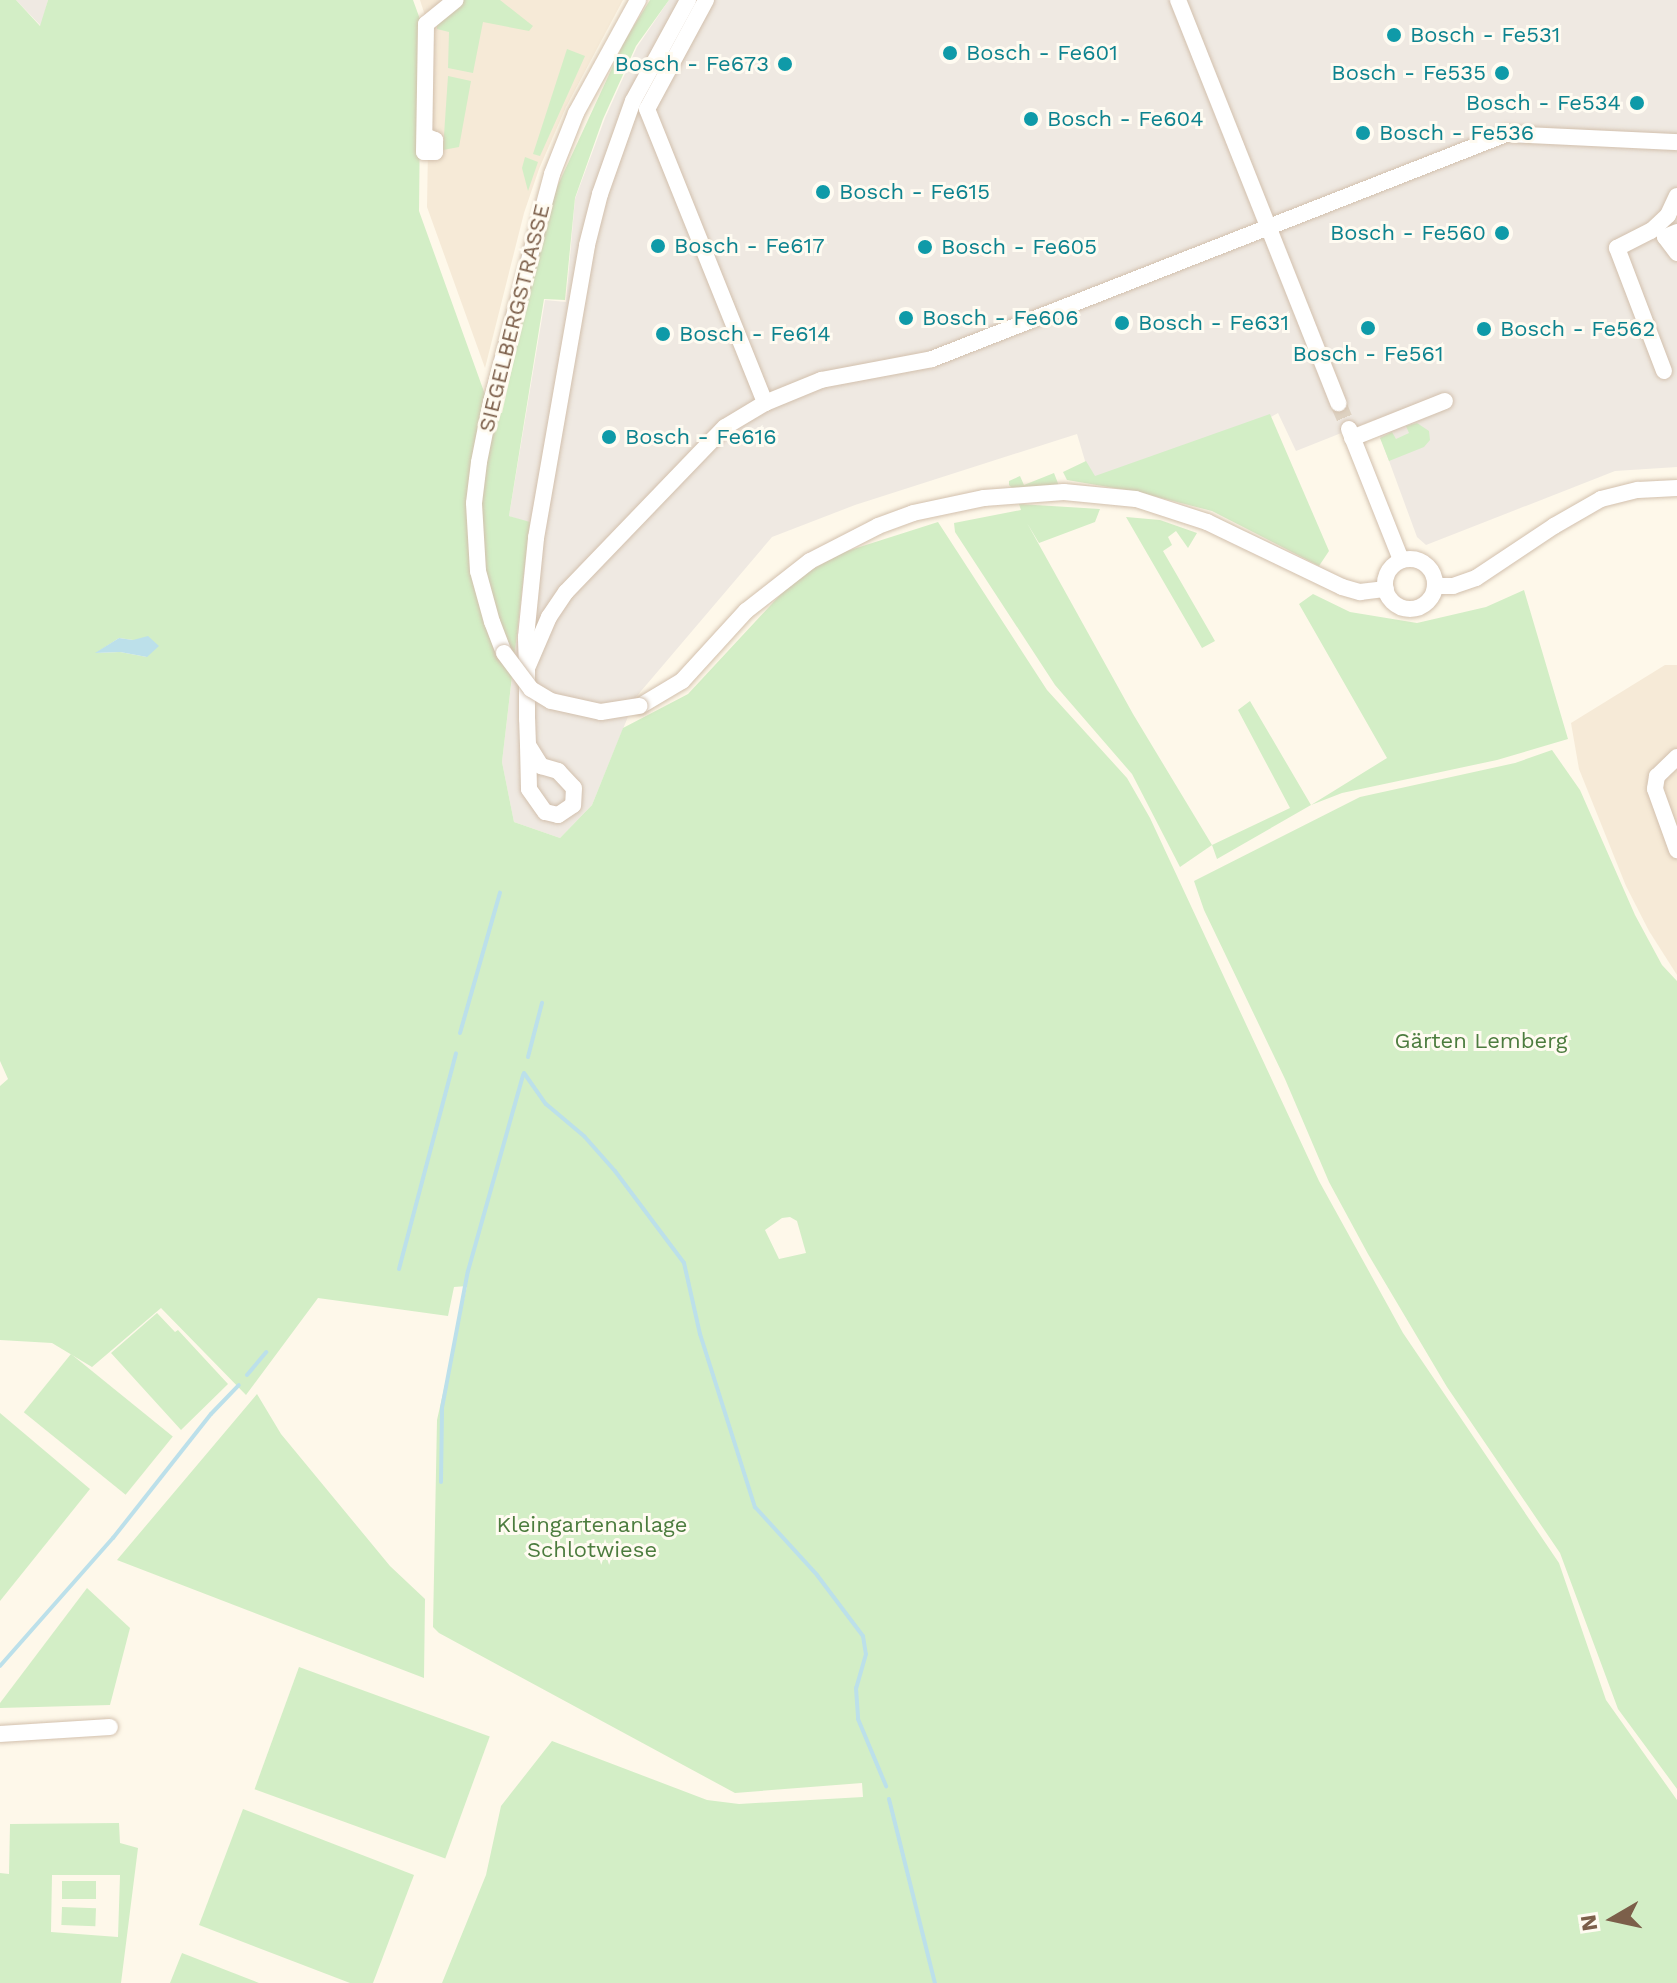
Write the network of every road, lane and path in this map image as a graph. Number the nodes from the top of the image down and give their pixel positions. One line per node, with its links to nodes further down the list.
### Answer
1 (456, 0): 6 (street)
2 (638, 0): 19 (street, SIEGELBERGSTRASSE, bridge)
3 (688, 0): 20 (street)
4 (706, 0): 14 (street)
5 (1178, 0): 9 (street)
6 (425, 136)
7 (1677, 142): 9 (street)
8 (1677, 196): 12 (street)
9 (1268, 230): 14 (street); 15 (street)
10 (1671, 234): 11 (street)
11 (1677, 253)
12 (1664, 371)
13 (1445, 401): 17 (street)
14 (765, 403): 20 (street)
15 (1338, 403)
16 (1677, 488): 18 (street)
17 (1401, 560): 18 (street); 19 (street)
18 (1435, 586): 19 (street)
19 (1386, 589)
20 (527, 668): 21 (street)
21 (528, 745)
22 (1677, 757): 23 (street)
23 (1677, 850)
24 (110, 1727): 25 (street)
25 (0, 1734)

